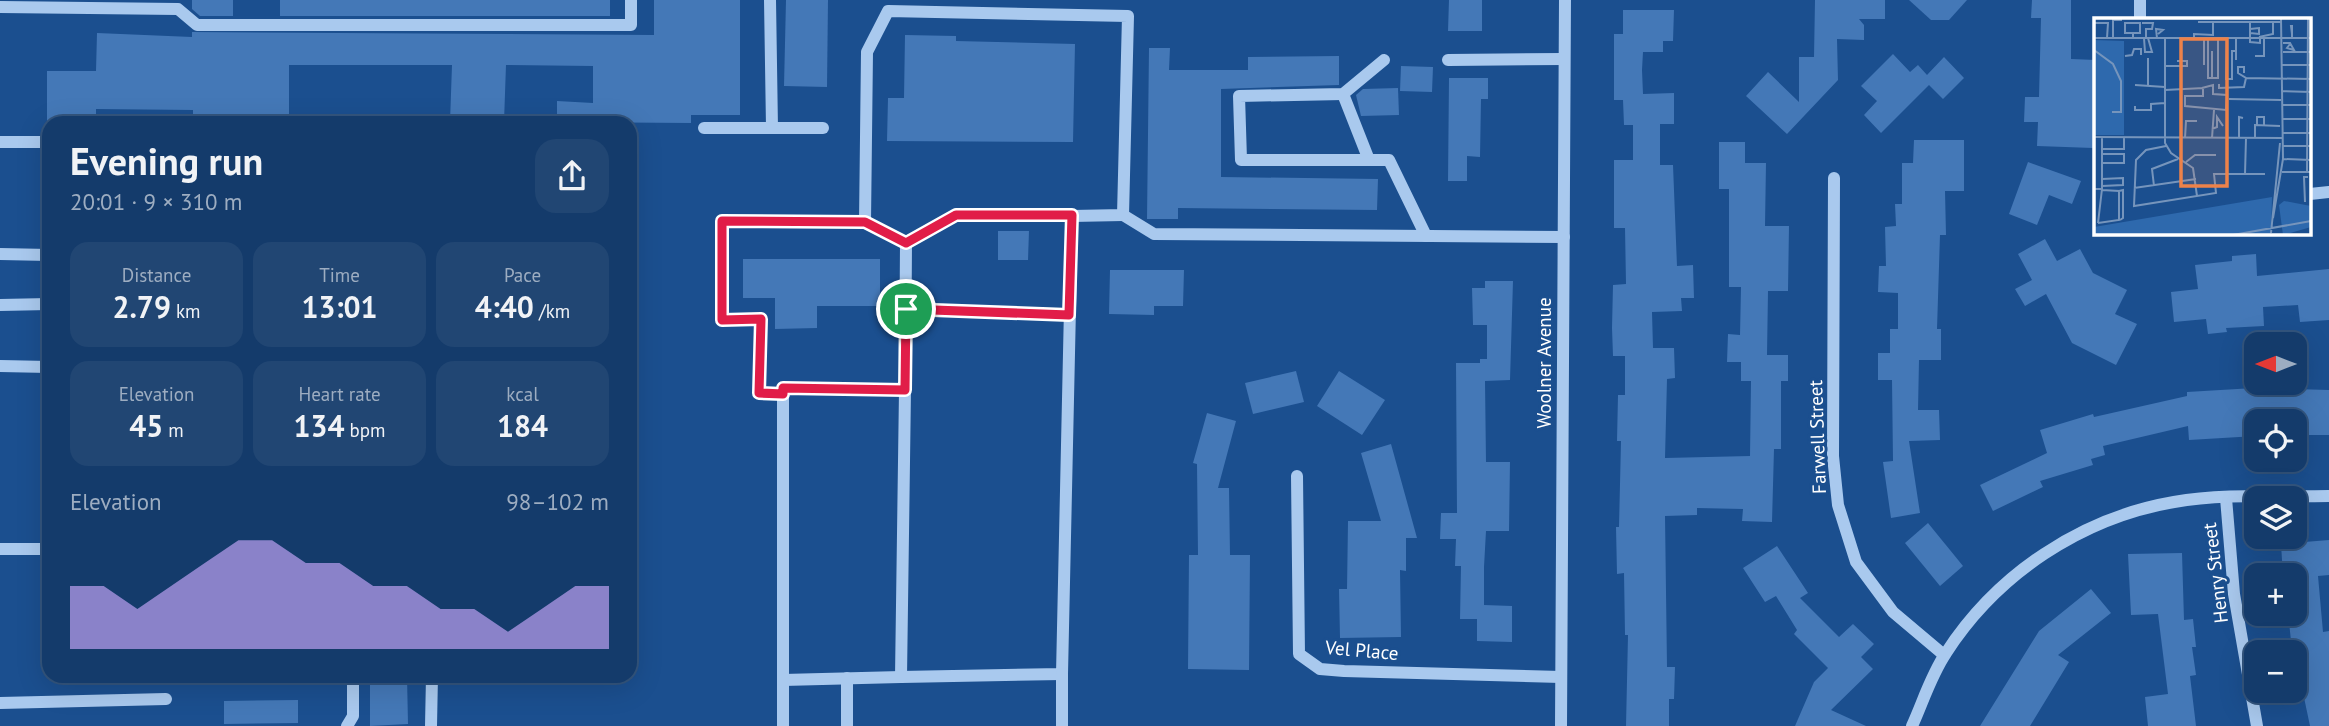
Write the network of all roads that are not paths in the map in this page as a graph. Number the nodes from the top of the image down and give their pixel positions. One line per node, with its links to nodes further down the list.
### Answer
1 (631, 0): 7 (street)
2 (770, 0): 15 (street)
3 (1087, 0): 8 (street)
4 (1564, 0): 10 (street, Woolner Avenue)
5 (2140, 0): 9 (street)
6 (1002, 6): 8 (street); 23 (street)
7 (0, 7)
8 (1087, 15): 22 (street)
9 (2140, 18)
10 (1564, 59): 12 (street); 25 (street, Woolner Avenue)
11 (1384, 60): 13 (street)
12 (1448, 60)
13 (1343, 94): 19 (street); 19 (street)
14 (704, 128): 15 (street)
15 (772, 128): 16 (street)
16 (823, 128)
17 (0, 142): 18 (street)
18 (42, 142)
19 (1369, 160): 24 (street)
20 (1834, 178): 42 (street, Farwell Street)
21 (1072, 215): 22 (street); 26 (street); 32 (street)
22 (1123, 215): 24 (street)
23 (865, 222): 26 (street); 36 (street)
24 (1426, 236): 25 (street)
25 (1564, 237): 45 (street, Woolner Avenue)
26 (906, 243): 31 (street)
27 (0, 254): 28 (street)
28 (42, 255)
29 (0, 304): 30 (street)
30 (42, 304)
31 (906, 309): 32 (street); 35 (street)
32 (1069, 315): 43 (street)
33 (0, 366): 34 (street)
34 (42, 367)
35 (905, 390): 36 (street); 44 (street)
36 (783, 394): 47 (street)
37 (1297, 476): 45 (street, Vel Place)
38 (2329, 496): 39 (street)
39 (2226, 498): 42 (street); 59 (street, Henry Street)
40 (0, 549): 41 (street)
41 (42, 549)
42 (1944, 656): 58 (street)
43 (1062, 674): 44 (street); 56 (street)
44 (901, 677): 46 (street)
45 (1561, 677): 57 (street, Woolner Avenue)
46 (847, 678): 47 (street); 55 (street)
47 (783, 680): 54 (street)
48 (353, 683): 52 (street)
49 (432, 683): 53 (street)
50 (166, 699): 51 (street)
51 (0, 703)
52 (347, 726)
53 (431, 726)
54 (783, 726)
55 (847, 726)
56 (1062, 726)
57 (1561, 726)
58 (1912, 726)
59 (2257, 726)

